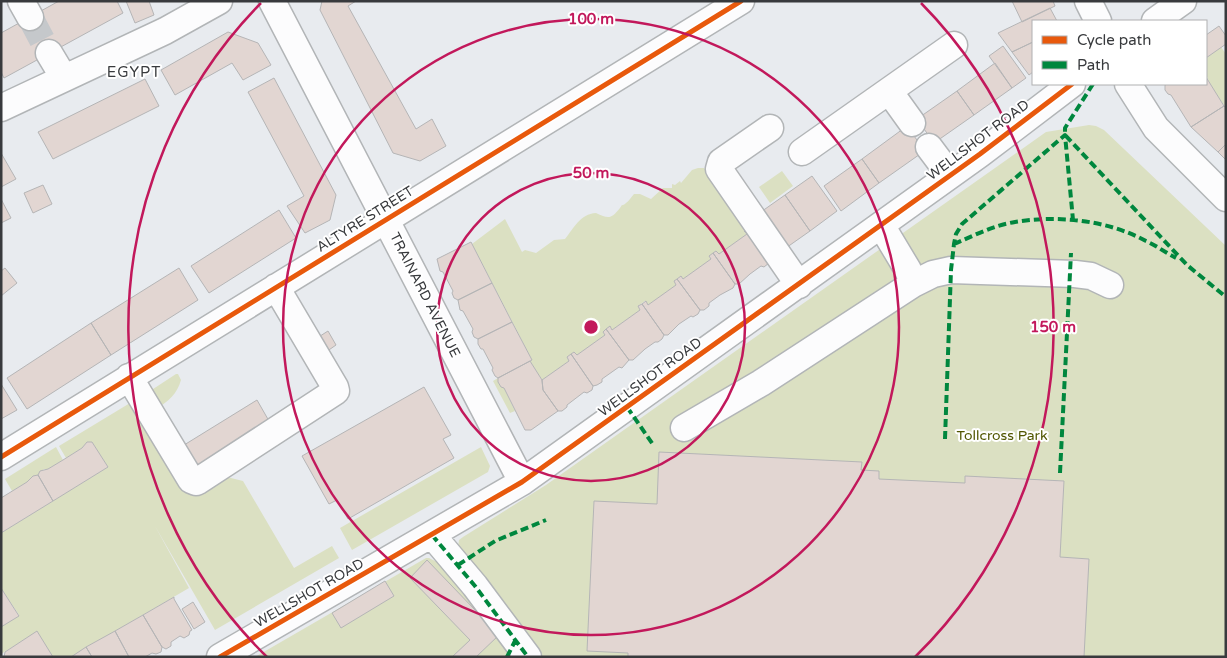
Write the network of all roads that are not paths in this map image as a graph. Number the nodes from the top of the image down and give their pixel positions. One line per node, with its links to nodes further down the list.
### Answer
1 (218, 1): 10 (street)
2 (272, 1): 21 (street, TRAINARD AVENUE)
3 (741, 1): 21 (street, ALTYRE STREET)
4 (1088, 1): 6 (street)
5 (1183, 1): 7 (street)
6 (1098, 20)
7 (1156, 20)
8 (954, 45): 13 (street)
9 (49, 53): 10 (street)
10 (64, 78): 14 (street)
11 (1071, 85): 19 (street, WELLSHOT ROAD)
12 (1129, 85): 20 (street)
13 (889, 91): 15 (street); 18 (street)
14 (1, 108)
15 (912, 123)
16 (770, 128): 25 (street)
17 (929, 146): 19 (street)
18 (802, 152)
19 (950, 175): 22 (street, WELLSHOT ROAD)
20 (1226, 198)
21 (386, 219): 26 (street, ALTYRE STREET); 30 (street, TRAINARD AVENUE)
22 (881, 225): 23 (street); 25 (street, WELLSHOT ROAD)
23 (913, 284): 24 (street); 28 (street)
24 (1110, 284)
25 (798, 285): 30 (street, WELLSHOT ROAD)
26 (276, 287): 27 (street, ALTYRE STREET); 27 (street)
27 (129, 377): 29 (street, ALTYRE STREET)
28 (684, 428)
29 (1, 457)
30 (522, 482): 31 (street, WELLSHOT ROAD)
31 (432, 535): 32 (street); 33 (street, WELLSHOT ROAD)
32 (517, 651)
33 (220, 657)

